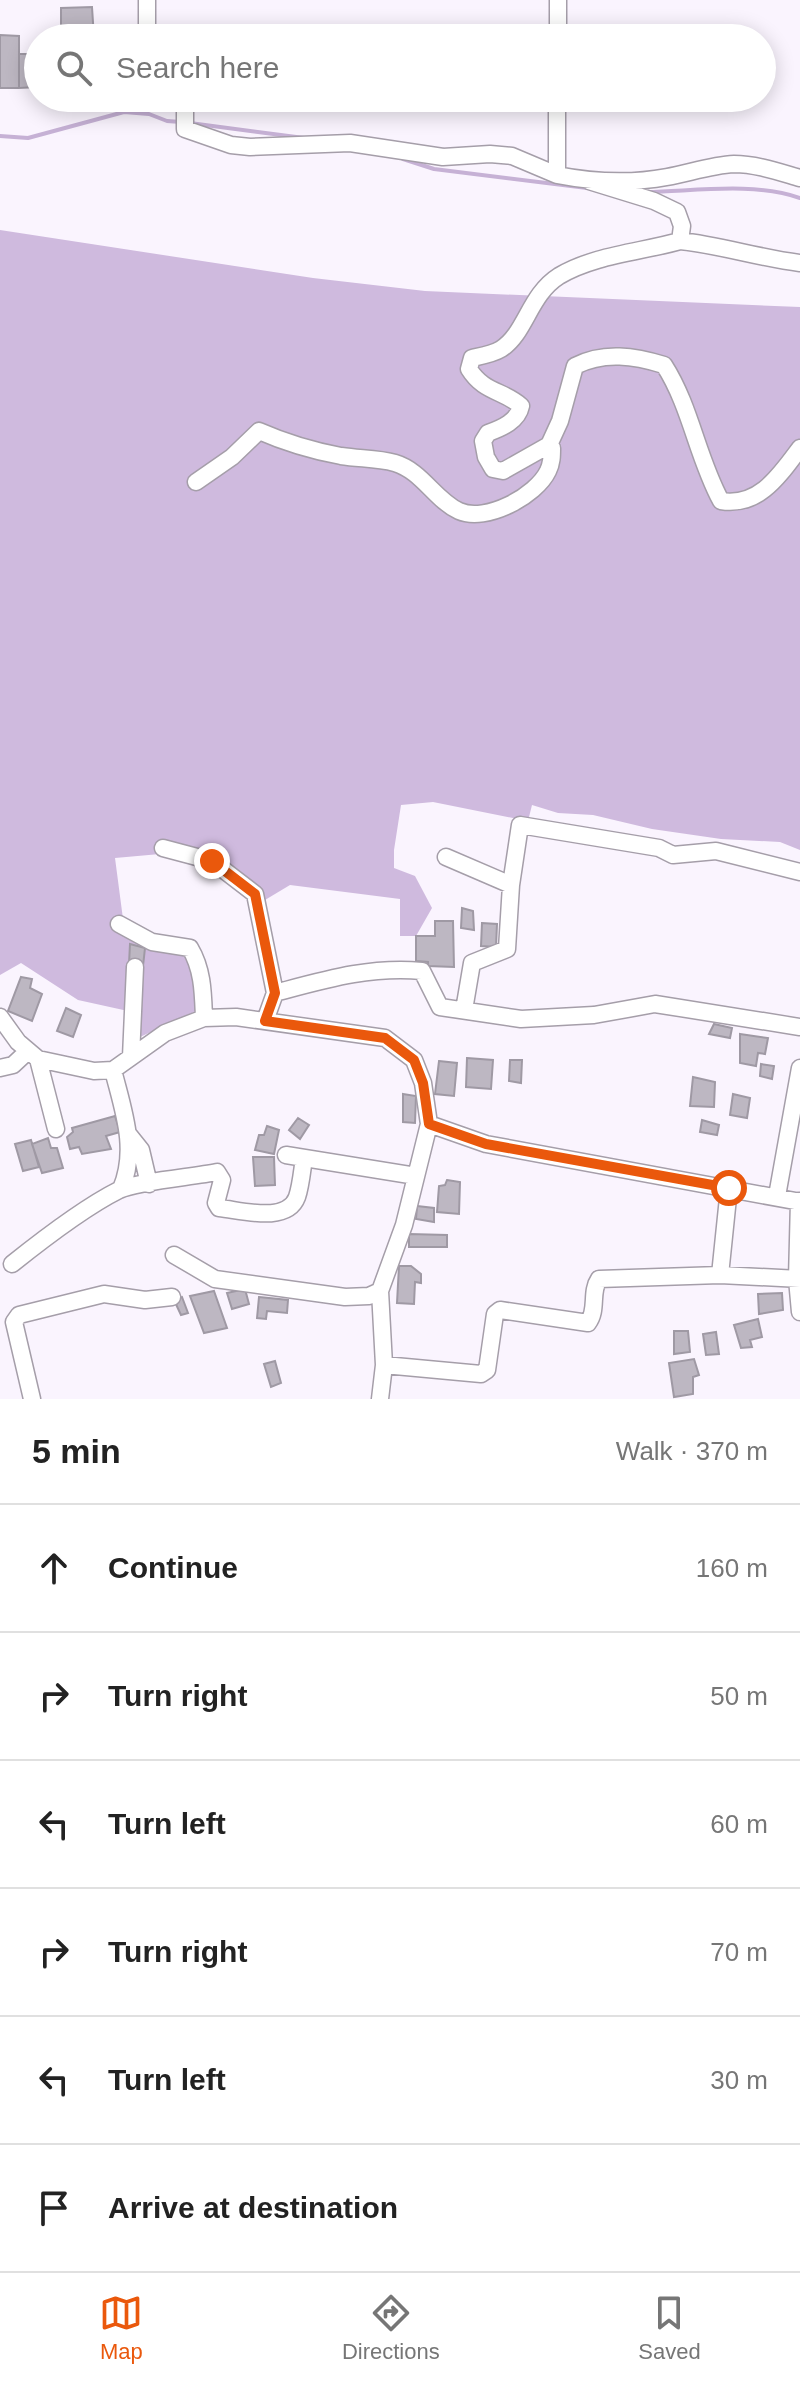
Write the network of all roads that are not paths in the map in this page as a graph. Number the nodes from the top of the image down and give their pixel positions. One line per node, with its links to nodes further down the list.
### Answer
1 (147, 0): 3 (street)
2 (558, 0): 4 (street)
3 (147, 24)
4 (558, 24)
5 (185, 112): 7 (street)
6 (557, 112): 7 (street)
7 (557, 175): 9 (street)
8 (800, 178): 9 (street)
9 (589, 181): 10 (street)
10 (680, 241): 11 (street); 12 (street)
11 (800, 263)
12 (549, 445): 13 (street); 14 (street)
13 (800, 448)
14 (196, 482)
15 (163, 848): 21 (street)
16 (446, 857): 18 (street)
17 (800, 872): 18 (street)
18 (511, 885): 22 (street)
19 (119, 924): 24 (street)
20 (135, 967): 28 (street)
21 (275, 993): 22 (street); 25 (street)
22 (464, 1010): 26 (street)
23 (0, 1017): 27 (street)
24 (204, 1018): 25 (street); 28 (street)
25 (265, 1021): 32 (street)
26 (800, 1027)
27 (33, 1055): 29 (street); 31 (street); 33 (street)
28 (131, 1057): 31 (street)
29 (0, 1068)
30 (800, 1068): 41 (street)
31 (113, 1070): 34 (street)
32 (429, 1124): 37 (street); 39 (street)
33 (56, 1129)
34 (129, 1135): 38 (street); 40 (street)
35 (286, 1155): 36 (street)
36 (304, 1158): 37 (street); 38 (street)
37 (416, 1176): 47 (street)
38 (149, 1184): 40 (street)
39 (729, 1188): 41 (street); 45 (street)
40 (121, 1189): 44 (street)
41 (777, 1196): 42 (street)
42 (800, 1202): 46 (street)
43 (174, 1255): 47 (street)
44 (12, 1264)
45 (720, 1275): 46 (street); 50 (street)
46 (799, 1279): 49 (street)
47 (380, 1291): 50 (street)
48 (172, 1297): 51 (street)
49 (800, 1312)
50 (384, 1365): 52 (street)
51 (32, 1399)
52 (380, 1399)

